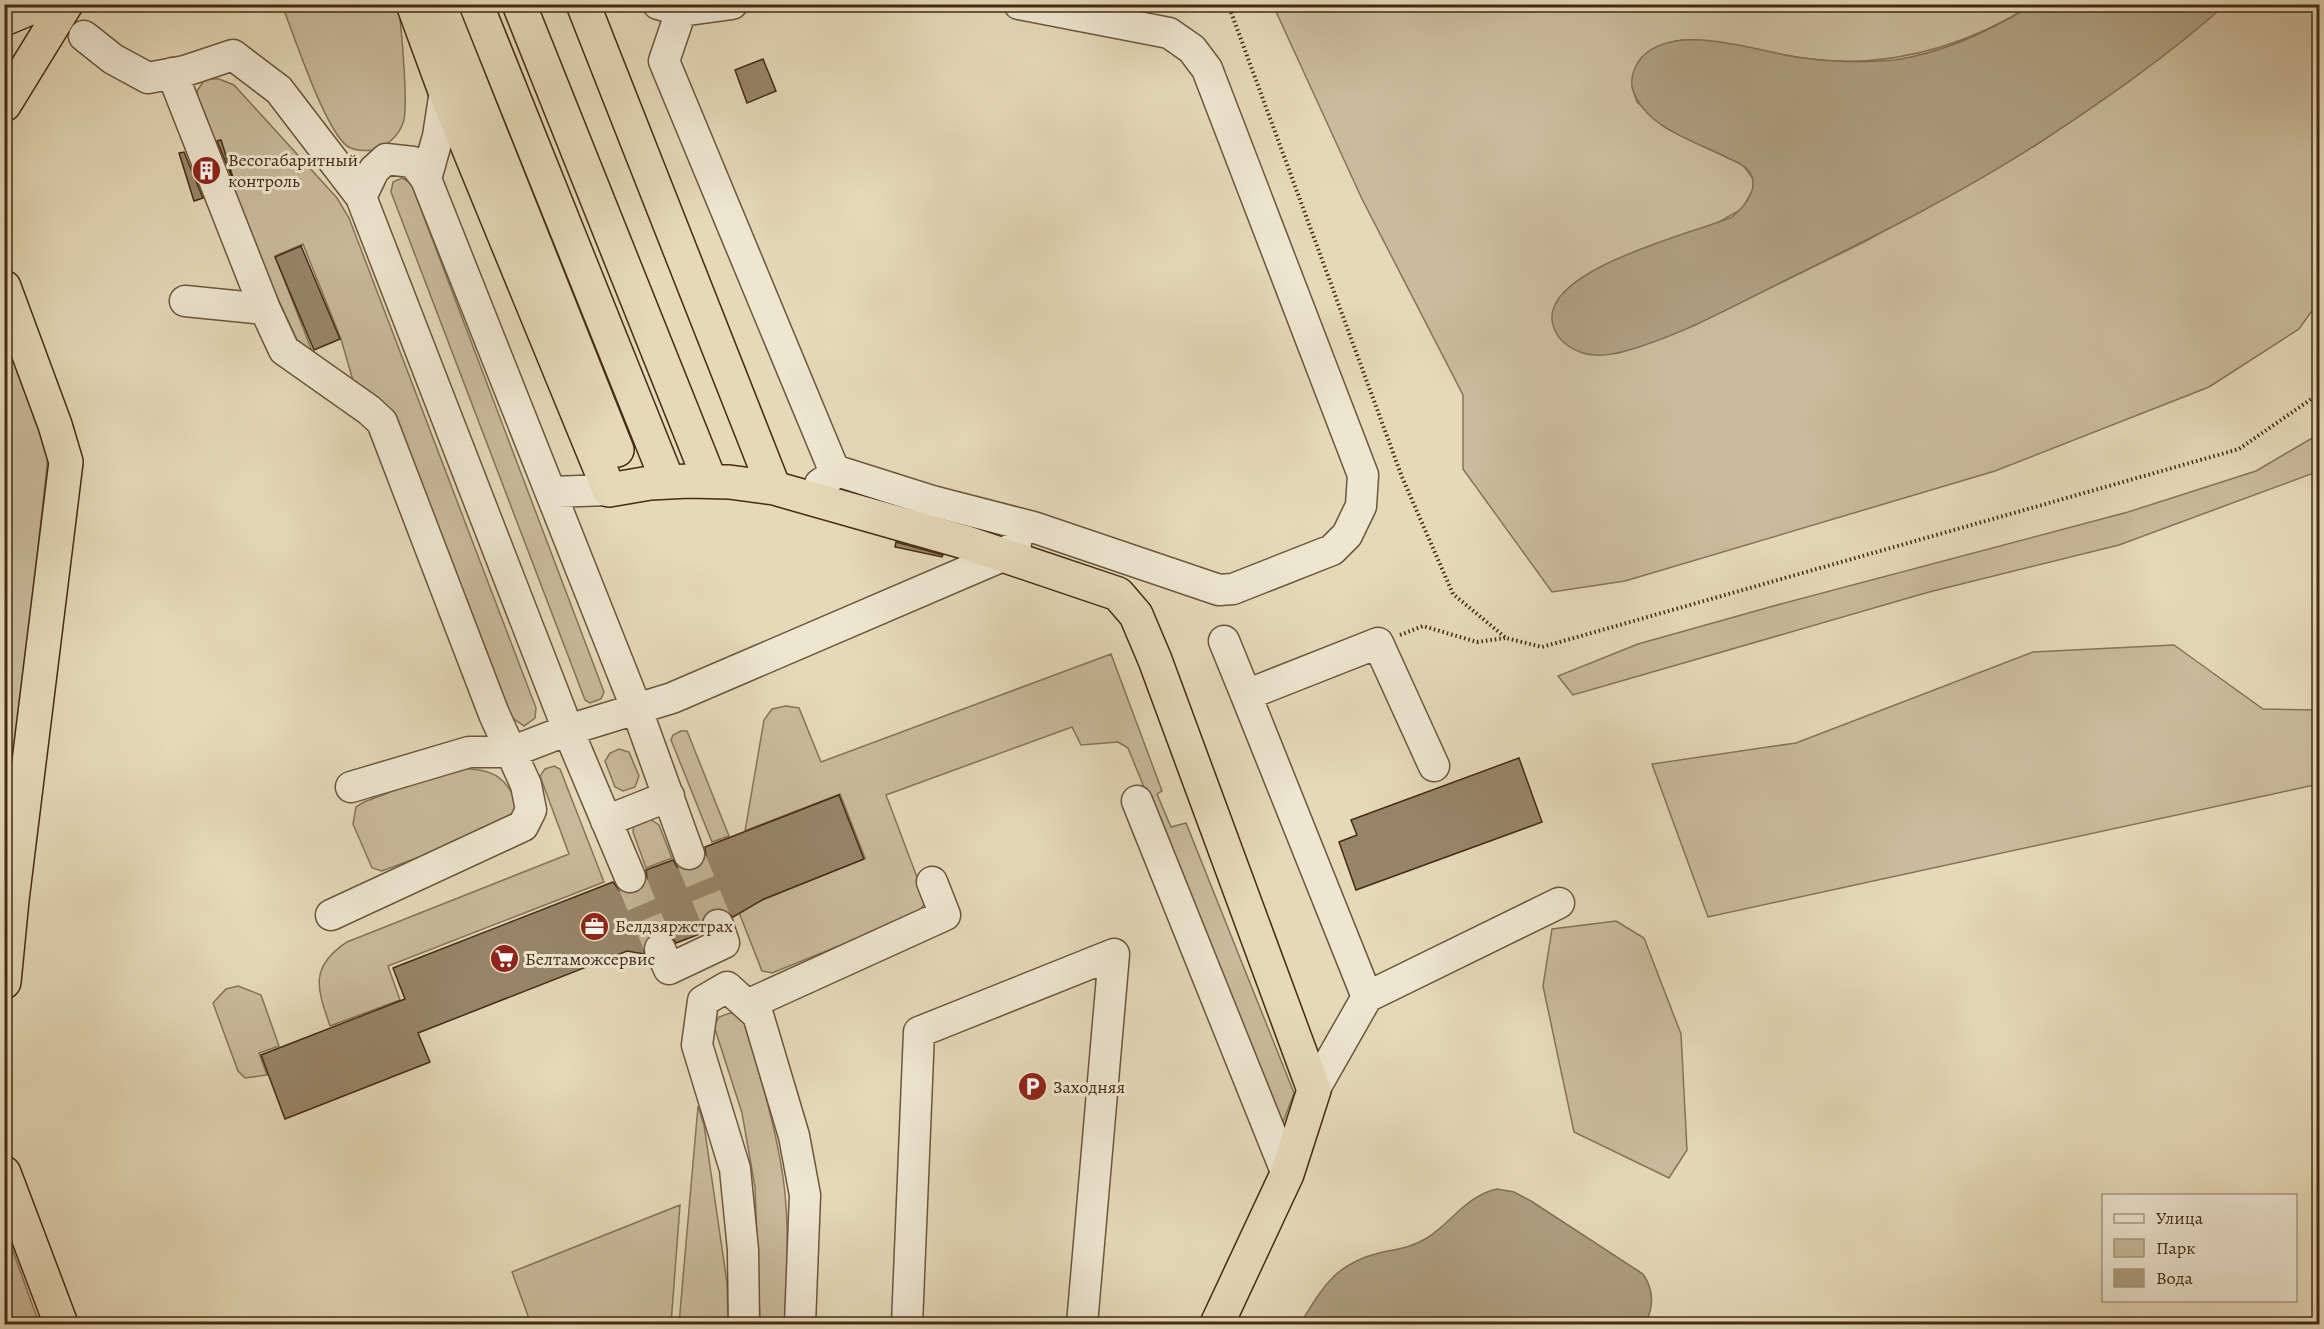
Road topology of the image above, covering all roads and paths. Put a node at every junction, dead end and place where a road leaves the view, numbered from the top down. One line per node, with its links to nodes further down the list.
1 (40, 4): 16 (highway)
2 (66, 4): 20 (highway)
3 (413, 4): 19 (highway)
4 (439, 4): 28 (highway)
5 (456, 4): 28 (highway)
6 (476, 4): 28 (highway)
7 (497, 4): 28 (highway)
8 (519, 4): 28 (highway)
9 (540, 4): 28 (highway)
10 (561, 4): 28 (highway)
11 (583, 4): 28 (highway)
12 (732, 4): 15 (lane)
13 (1019, 4): 30 (lane)
14 (1228, 4): 32 (path)
15 (669, 8): 27 (lane)
16 (4, 20)
17 (84, 36): 18 (lane)
18 (172, 73): 22 (lane); 25 (lane)
19 (446, 91): 21 (lane); 28 (highway)
20 (4, 105)
21 (426, 178): 22 (lane); 29 (lane)
22 (361, 197): 37 (lane)
23 (4, 287): 51 (highway)
24 (185, 301): 25 (lane)
25 (265, 309): 38 (lane)
26 (2319, 393): 32 (path)
27 (834, 470): 28 (lane); 30 (lane)
28 (700, 485): 29 (lane); 31 (highway)
29 (551, 492): 36 (lane)
30 (1033, 527): 31 (lane)
31 (1005, 555): 36 (lane); 54 (highway)
32 (1506, 638): 34 (path)
33 (1224, 641): 35 (lane)
34 (1378, 643): 35 (lane); 39 (lane)
35 (1246, 695): 52 (lane)
36 (637, 710): 37 (lane); 41 (lane)
37 (568, 730): 38 (lane); 43 (lane)
38 (511, 752): 40 (lane); 48 (lane)
39 (1434, 766)
40 (351, 787)
41 (669, 796): 43 (lane); 44 (lane)
42 (1137, 801): 56 (lane)
43 (606, 821): 45 (lane)
44 (689, 854)
45 (630, 877)
46 (932, 882): 53 (lane)
47 (1559, 903): 52 (lane)
48 (331, 915)
49 (718, 925): 50 (lane)
50 (660, 949)
51 (4, 982)
52 (1367, 997): 54 (lane)
53 (747, 1005): 58 (lane); 59 (lane)
54 (1314, 1090): 56 (highway)
55 (4, 1173): 57 (highway)
56 (1287, 1173): 62 (highway)
57 (61, 1324)
58 (744, 1324)
59 (800, 1324)
60 (907, 1324): 61 (lane)
61 (1082, 1324)
62 (1217, 1324)

